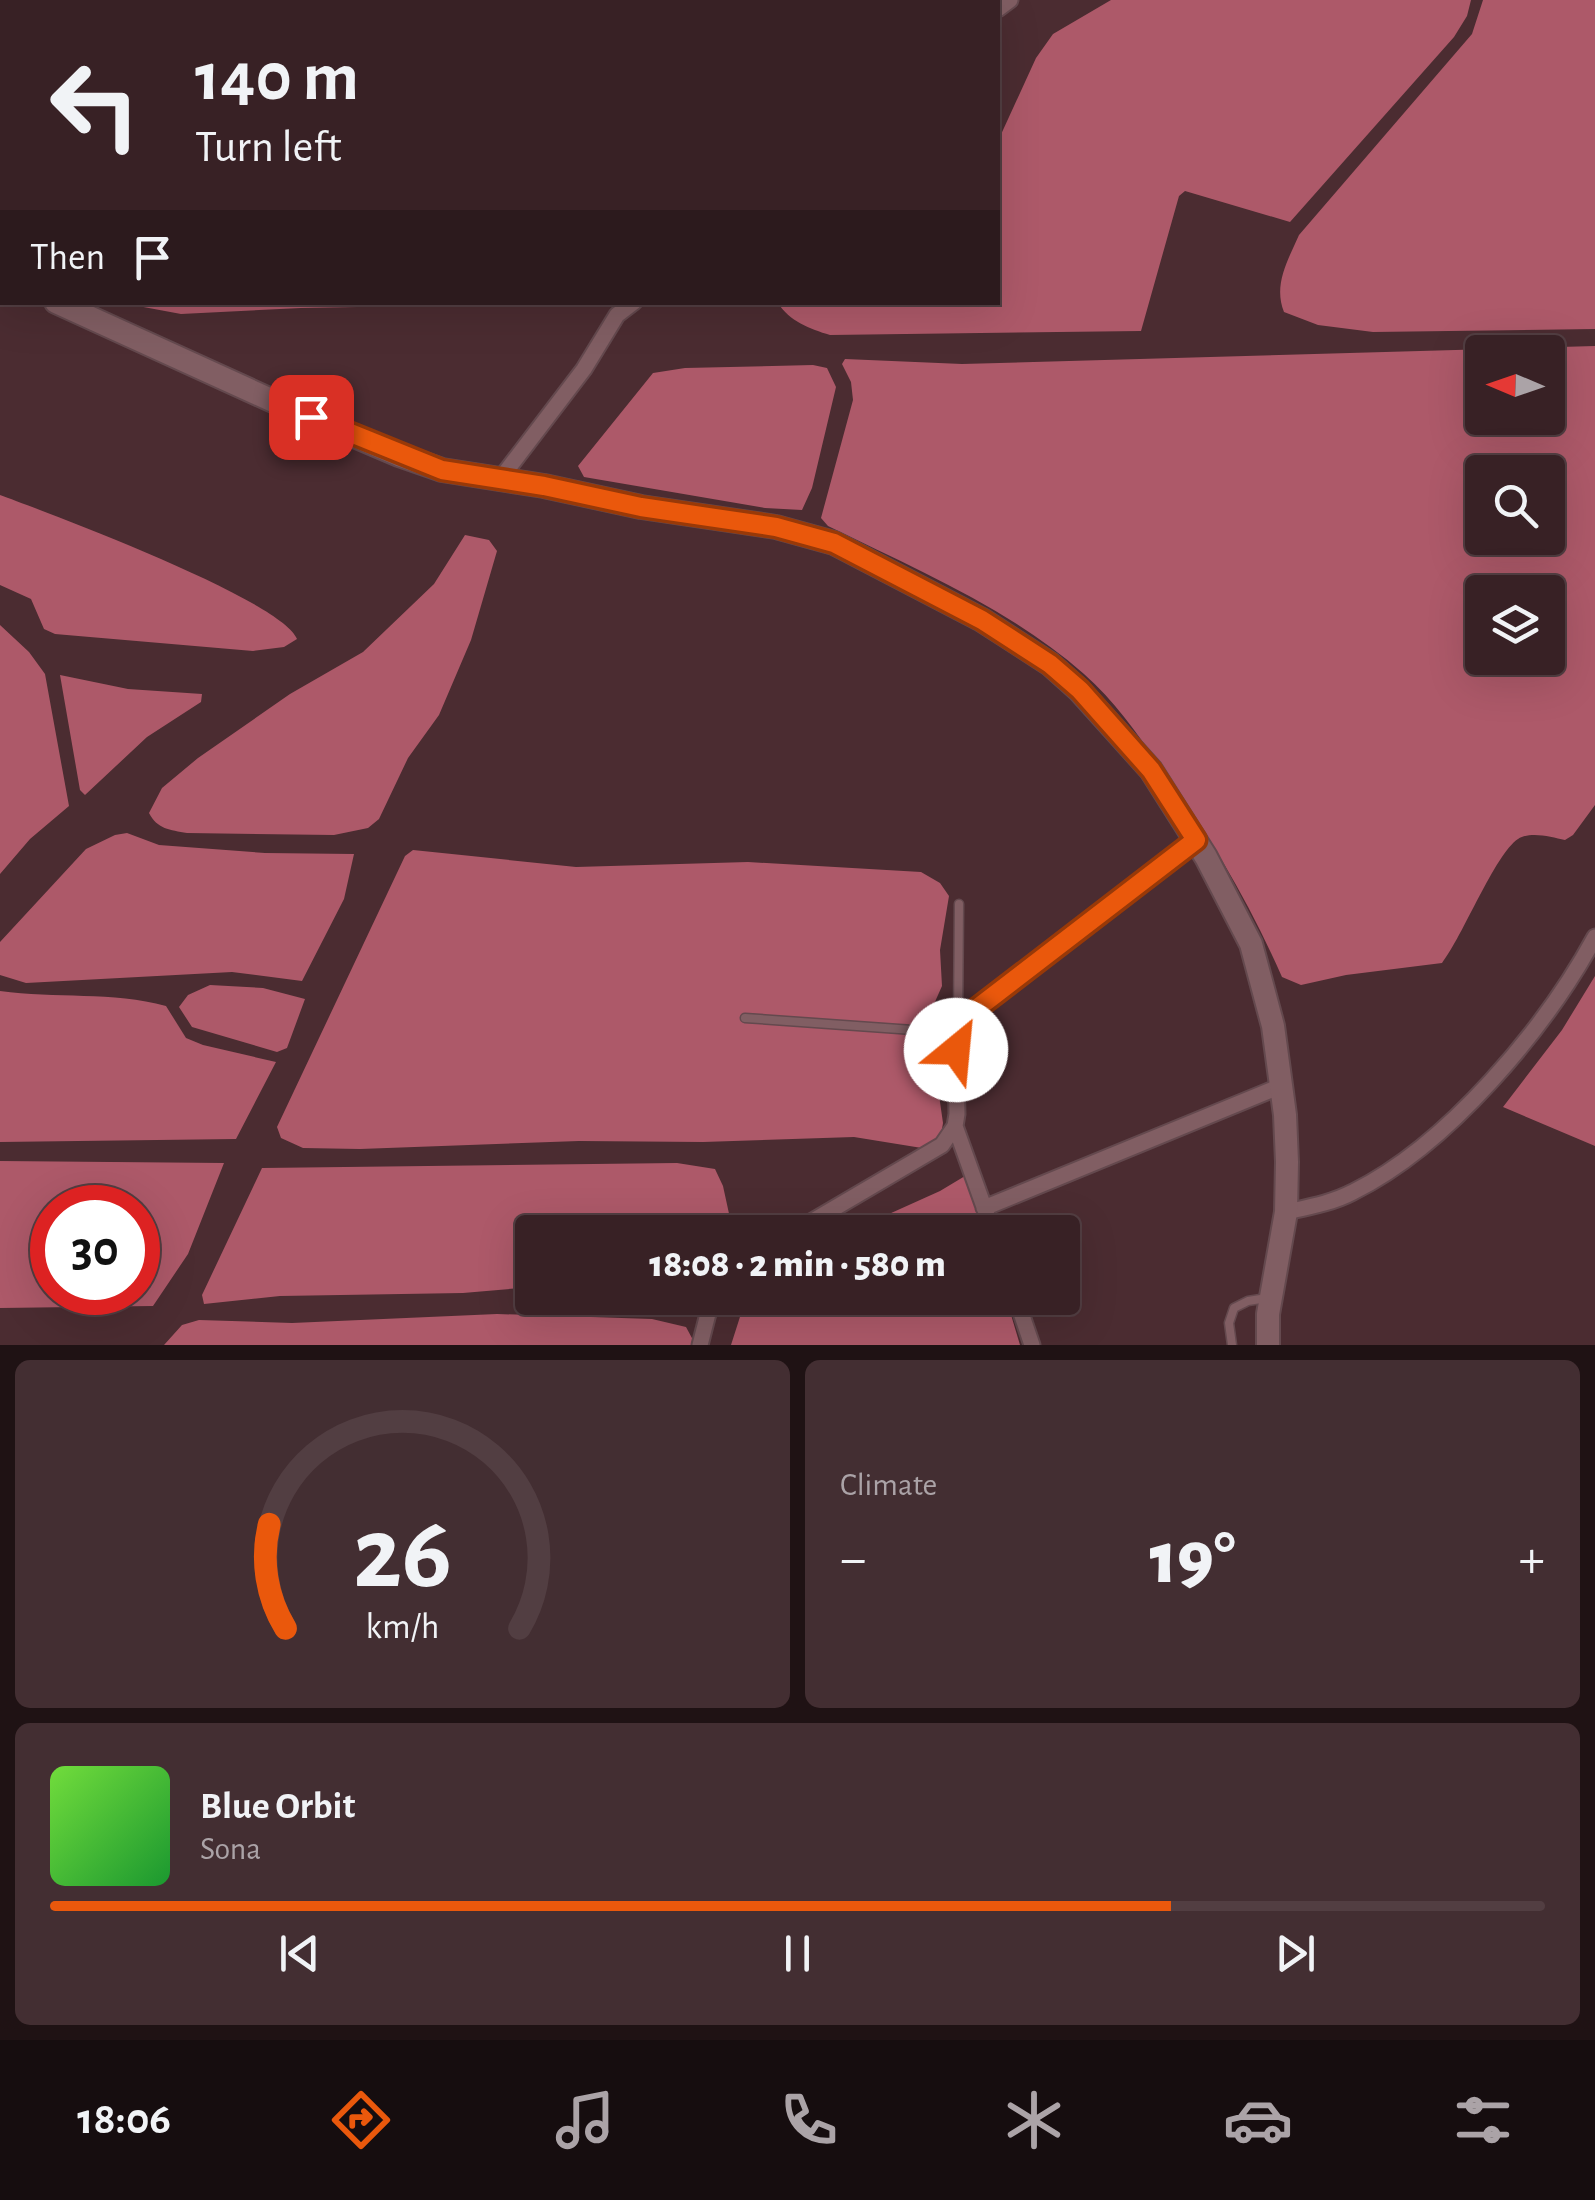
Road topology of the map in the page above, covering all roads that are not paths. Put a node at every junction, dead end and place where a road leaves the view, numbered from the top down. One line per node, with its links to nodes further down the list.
1 (63, 305): 3 (street)
2 (630, 305): 3 (street)
3 (501, 478): 4 (street)
4 (1196, 840): 8 (street); 9 (street)
5 (958, 904): 8 (lane)
6 (1595, 938): 12 (street)
7 (745, 1018): 8 (lane)
8 (957, 1028): 10 (street)
9 (1281, 1086): 11 (street); 12 (street)
10 (955, 1126): 11 (street); 13 (street)
11 (984, 1208): 14 (street)
12 (1286, 1212): 15 (street)
13 (823, 1215)
14 (987, 1215)
15 (1271, 1298): 20 (lane); 21 (street)
16 (708, 1315): 18 (street)
17 (1022, 1315): 19 (street)
18 (700, 1345)
19 (1032, 1345)
20 (1232, 1345)
21 (1268, 1345)

